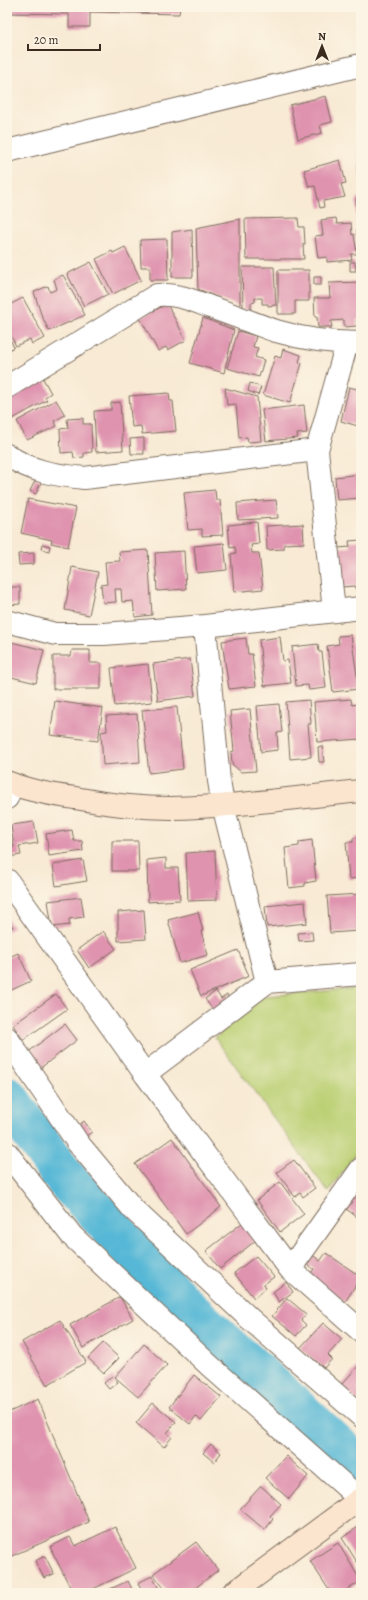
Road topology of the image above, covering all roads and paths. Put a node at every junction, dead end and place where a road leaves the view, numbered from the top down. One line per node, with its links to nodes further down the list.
1 (361, 65): 2 (street)
2 (7, 151)
3 (354, 343): 4 (street); 5 (street)
4 (7, 387)
5 (317, 450): 6 (street); 8 (street)
6 (7, 455)
7 (361, 608): 8 (street)
8 (334, 611): 10 (street)
9 (7, 621): 10 (street)
10 (205, 626): 13 (street)
11 (9, 788): 13 (street)
12 (361, 791): 13 (street)
13 (223, 805): 16 (street)
14 (7, 880): 18 (street)
15 (361, 974): 16 (street)
16 (267, 982): 18 (street)
17 (7, 1038): 23 (street)
18 (145, 1074): 21 (street)
19 (7, 1153): 24 (street)
20 (361, 1169): 21 (street)
21 (290, 1269): 22 (street)
22 (361, 1331)
23 (361, 1416)
24 (361, 1499): 25 (street)
25 (233, 1593)

